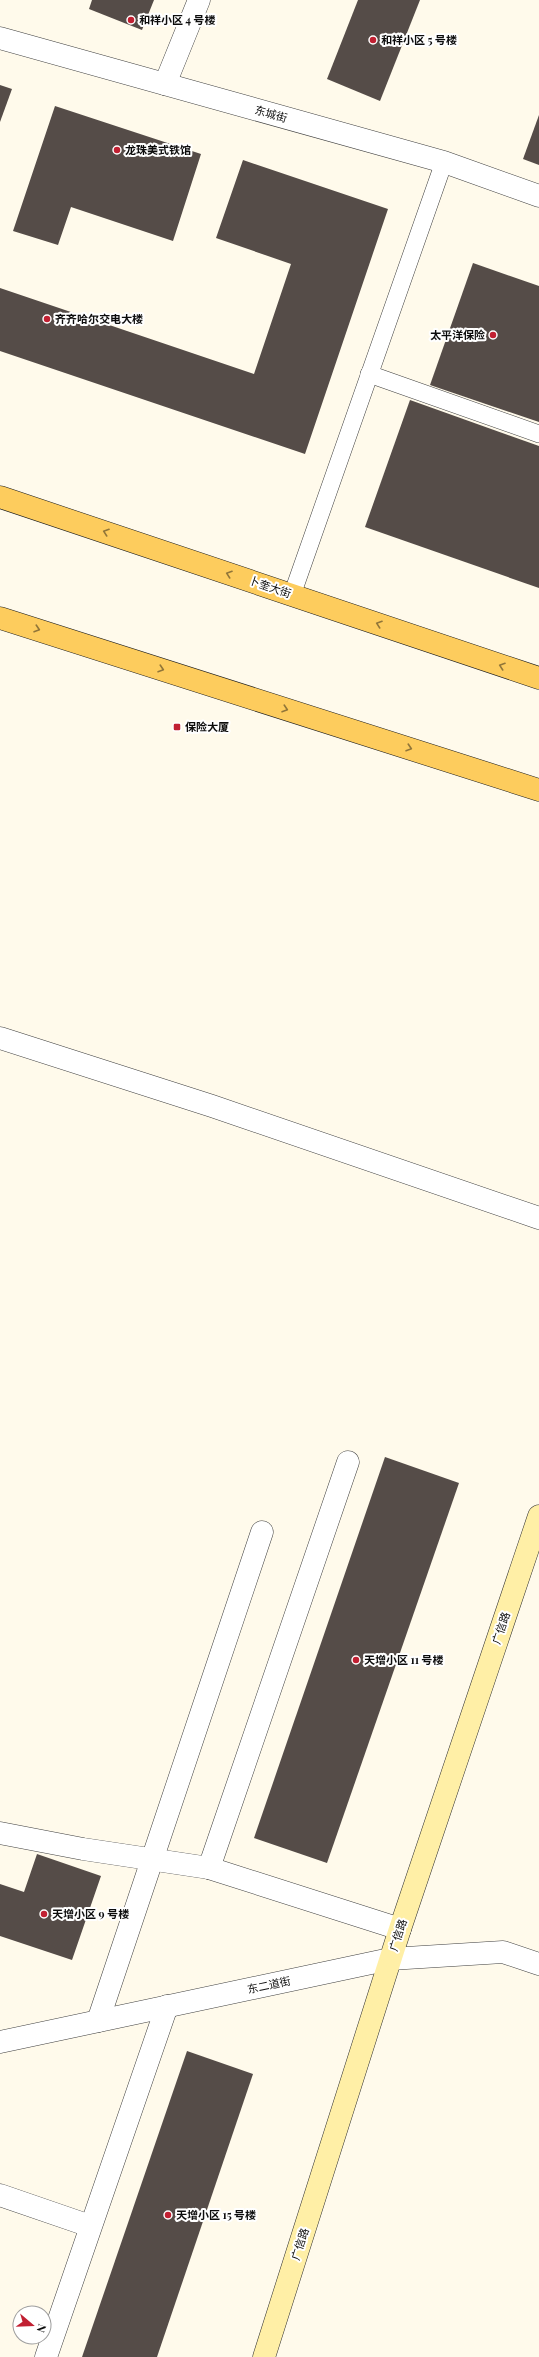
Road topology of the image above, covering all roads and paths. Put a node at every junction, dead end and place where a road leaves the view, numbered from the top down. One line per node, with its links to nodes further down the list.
1 (199, 0): 3 (street)
2 (0, 38): 3 (street, 东城街)
3 (165, 84): 4 (street, 东城街)
4 (444, 162): 5 (street, 东城街); 6 (lane)
5 (539, 196)
6 (369, 374): 7 (lane); 9 (lane)
7 (539, 434)
8 (0, 497): 9 (main road, 卜奎大街, one-way to 8)
9 (292, 595): 11 (main road, 卜奎大街, one-way to 9)
10 (0, 618): 12 (main road, one-way to 12)
11 (539, 678)
12 (539, 790)
13 (0, 1038): 14 (street)
14 (539, 1218)
15 (348, 1462): 20 (street)
16 (539, 1516): 21 (main road, 广信路)
17 (262, 1532): 19 (street)
18 (0, 1833): 19 (street)
19 (152, 1859): 20 (street); 25 (street)
20 (209, 1868): 21 (street)
21 (400, 1929): 22 (main road, 广信路)
22 (390, 1958): 23 (street, 东二道街); 24 (street, 东二道街); 30 (main road, 广信路)
23 (539, 1964)
24 (167, 2006): 25 (street, 东二道街); 28 (street)
25 (98, 2021): 26 (street, 东二道街)
26 (0, 2042)
27 (0, 2196): 28 (street)
28 (90, 2226): 29 (street)
29 (46, 2357)
30 (264, 2357)

